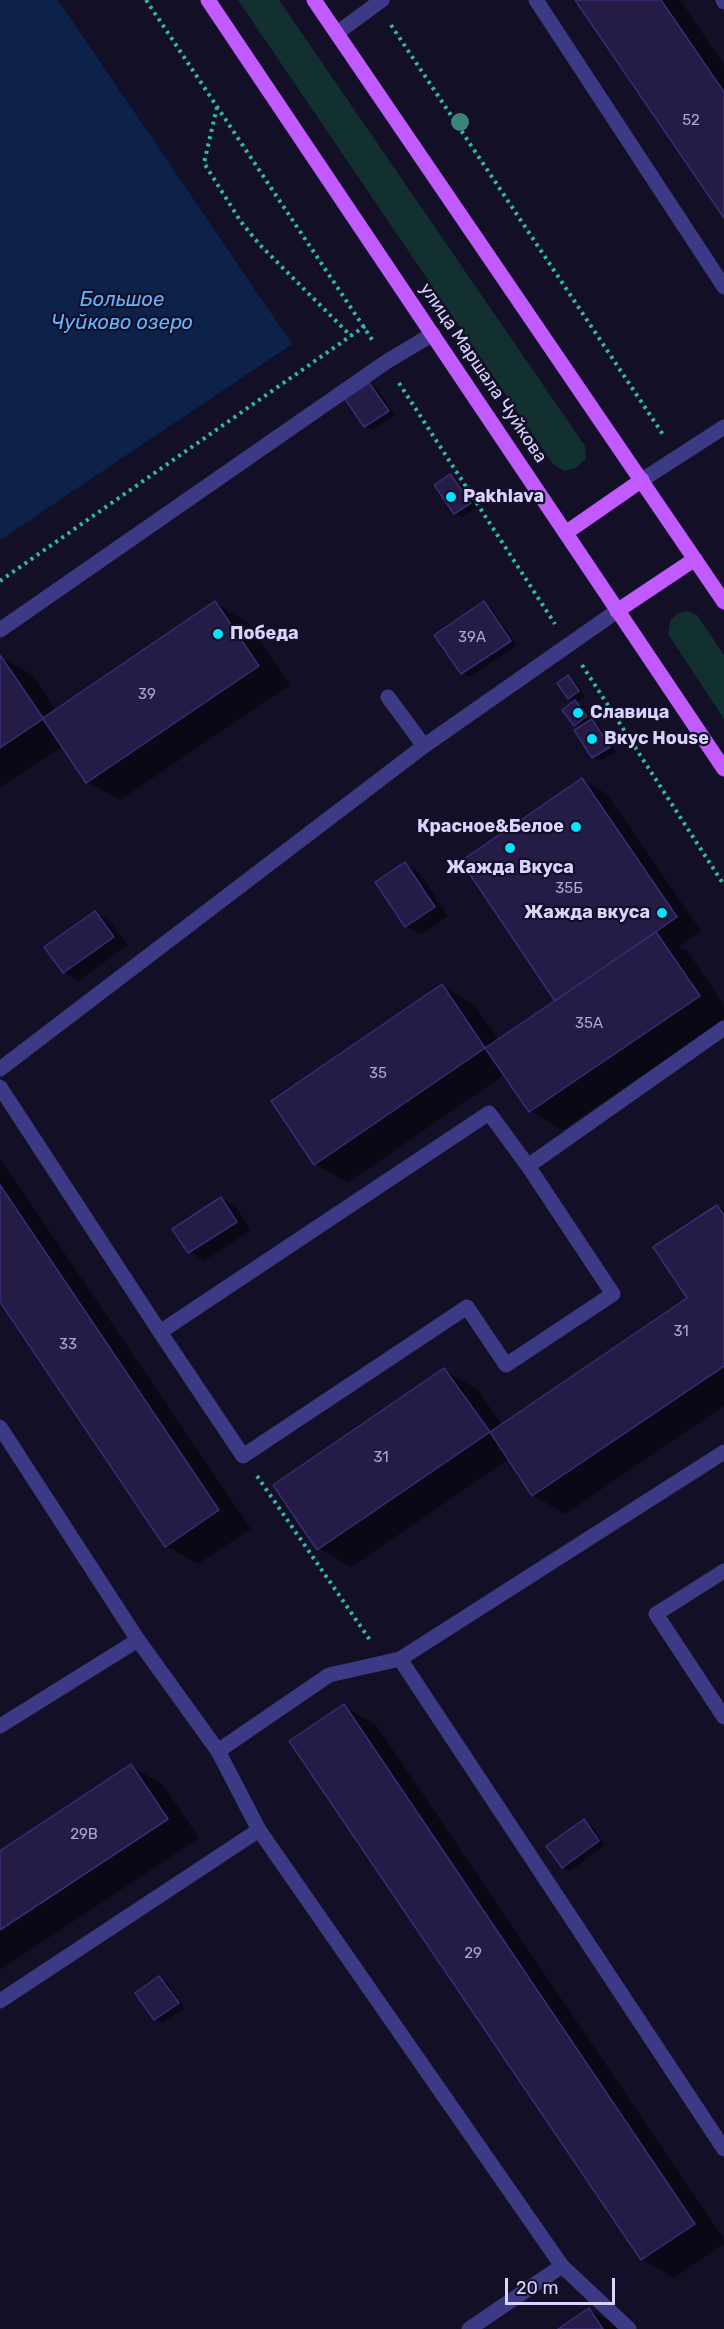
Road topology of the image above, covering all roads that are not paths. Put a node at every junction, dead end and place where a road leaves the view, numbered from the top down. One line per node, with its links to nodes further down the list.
1 (208, 0): 7 (main road, улица Маршала Чуйкова)
2 (314, 0): 5 (main road)
3 (382, 0): 5 (lane)
4 (536, 0): 6 (lane)
5 (337, 33): 9 (main road)
6 (724, 287)
7 (433, 334): 10 (main road, улица Маршала Чуйкова); 14 (lane)
8 (724, 427): 9 (lane)
9 (642, 480): 10 (main road); 11 (main road)
10 (567, 532): 13 (main road, улица Маршала Чуйкова)
11 (695, 560): 12 (main road); 13 (main road)
12 (724, 602)
13 (617, 610): 16 (lane); 17 (main road, улица Маршала Чуйкова)
14 (0, 630)
15 (388, 697): 16 (lane)
16 (424, 746): 19 (lane)
17 (724, 769)
18 (724, 1028): 21 (lane)
19 (0, 1069)
20 (0, 1087): 22 (lane)
21 (528, 1166): 22 (lane); 22 (lane)
22 (160, 1332)
23 (0, 1427): 26 (lane)
24 (724, 1452): 27 (lane)
25 (724, 1571): 28 (lane)
26 (138, 1640): 29 (lane); 30 (lane)
27 (393, 1661): 30 (lane); 33 (lane)
28 (724, 1717)
29 (0, 1726)
30 (218, 1751): 31 (lane)
31 (259, 1830): 32 (lane); 34 (lane)
32 (0, 2001)
33 (724, 2149)
34 (562, 2266): 35 (lane); 36 (lane)
35 (469, 2329)
36 (629, 2329)

